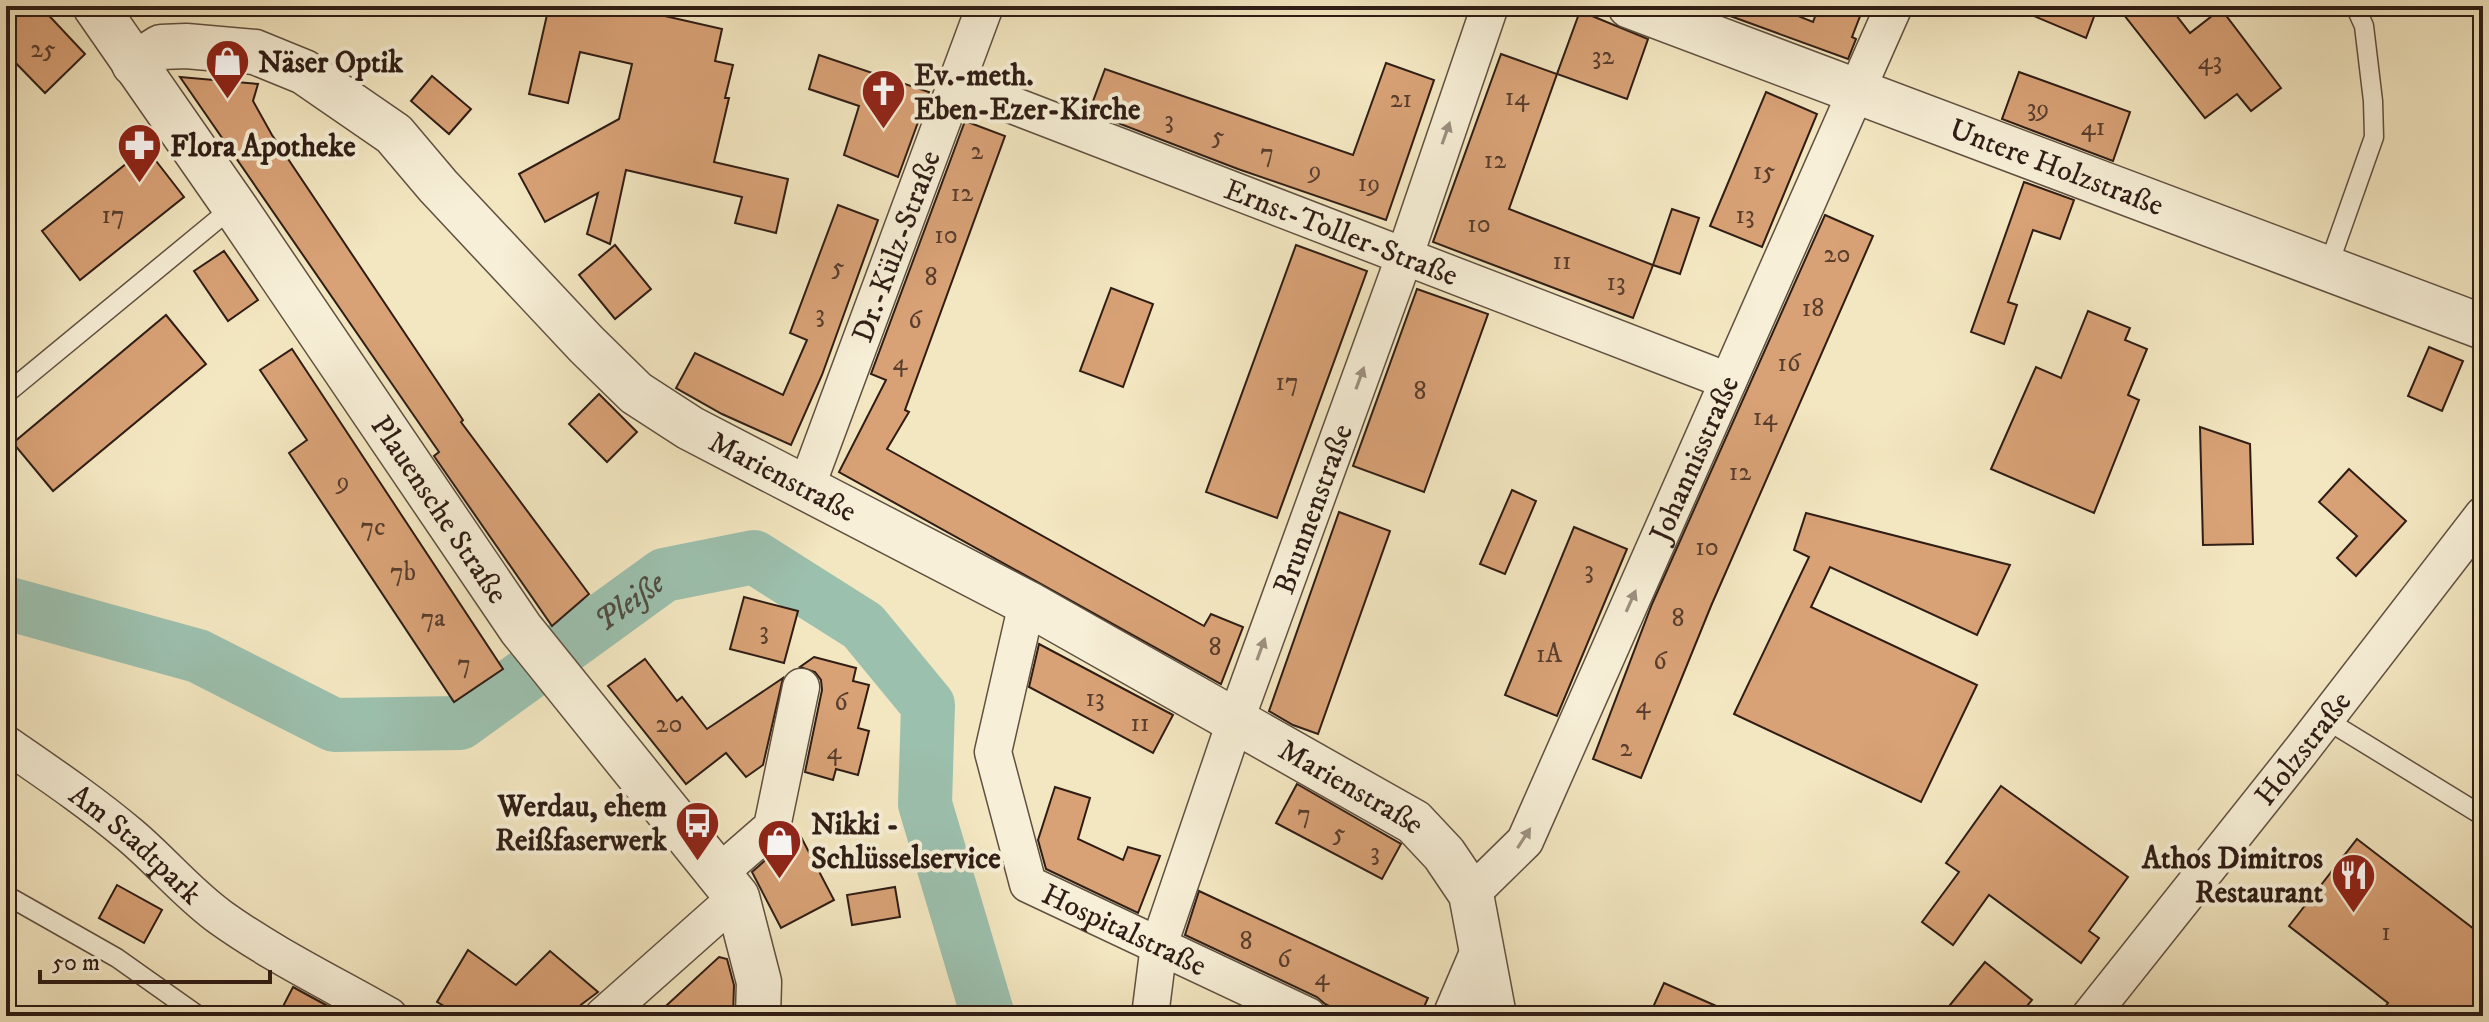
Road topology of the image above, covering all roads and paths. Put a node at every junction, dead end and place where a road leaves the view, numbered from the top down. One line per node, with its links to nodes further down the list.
1 (95, 6): 7 (street, Plauensche Straße)
2 (985, 6): 8 (street, Dr.-Külz-Straße)
3 (1490, 6): 11 (street, Brunnenstraße, one-way to 3)
4 (1630, 6): 9 (street, Untere Holzstraße)
5 (1894, 6): 9 (street, Johannisstraße)
6 (2355, 6): 12 (lane)
7 (134, 64): 10 (street, Plauensche Straße); 16 (street, Marienstraße)
8 (955, 83): 11 (street, Ernst-Toller-Straße); 16 (street, Dr.-Külz-Straße)
9 (1858, 91): 12 (street, Untere Holzstraße); 14 (street, Johannisstraße)
10 (234, 206): 15 (lane); 24 (street, Plauensche Straße)
11 (1405, 255): 14 (street, Ernst-Toller-Straße); 21 (street, Brunnenstraße, one-way to 11)
12 (2328, 267): 13 (street, Untere Holzstraße)
13 (2483, 327)
14 (1728, 381): 25 (street, Johannisstraße, one-way to 14)
15 (6, 394)
16 (806, 488): 18 (street, Marienstraße)
17 (2483, 515): 20 (street, Holzstraße)
18 (1027, 603): 21 (street, Marienstraße); 27 (street, Hospitalstraße)
19 (801, 687): 24 (street)
20 (2325, 719): 23 (lane); 37 (street, Holzstraße)
21 (1235, 722): 25 (street, Marienstraße); 27 (street, Brunnenstraße)
22 (6, 744): 30 (street, Am Stadtpark)
23 (2483, 816)
24 (727, 886): 31 (street); 32 (street, Plauensche Straße)
25 (1471, 894): 28 (street)
26 (13, 899): 29 (lane)
27 (1159, 945): 33 (street, Brunnenstraße); 34 (street, Hospitalstraße)
28 (1480, 948): 35 (street); 36 (street)
29 (199, 1016)
30 (389, 1016)
31 (603, 1016)
32 (758, 1016)
33 (1150, 1016)
34 (1308, 1016)
35 (1451, 1016)
36 (1494, 1016)
37 (2090, 1016)

